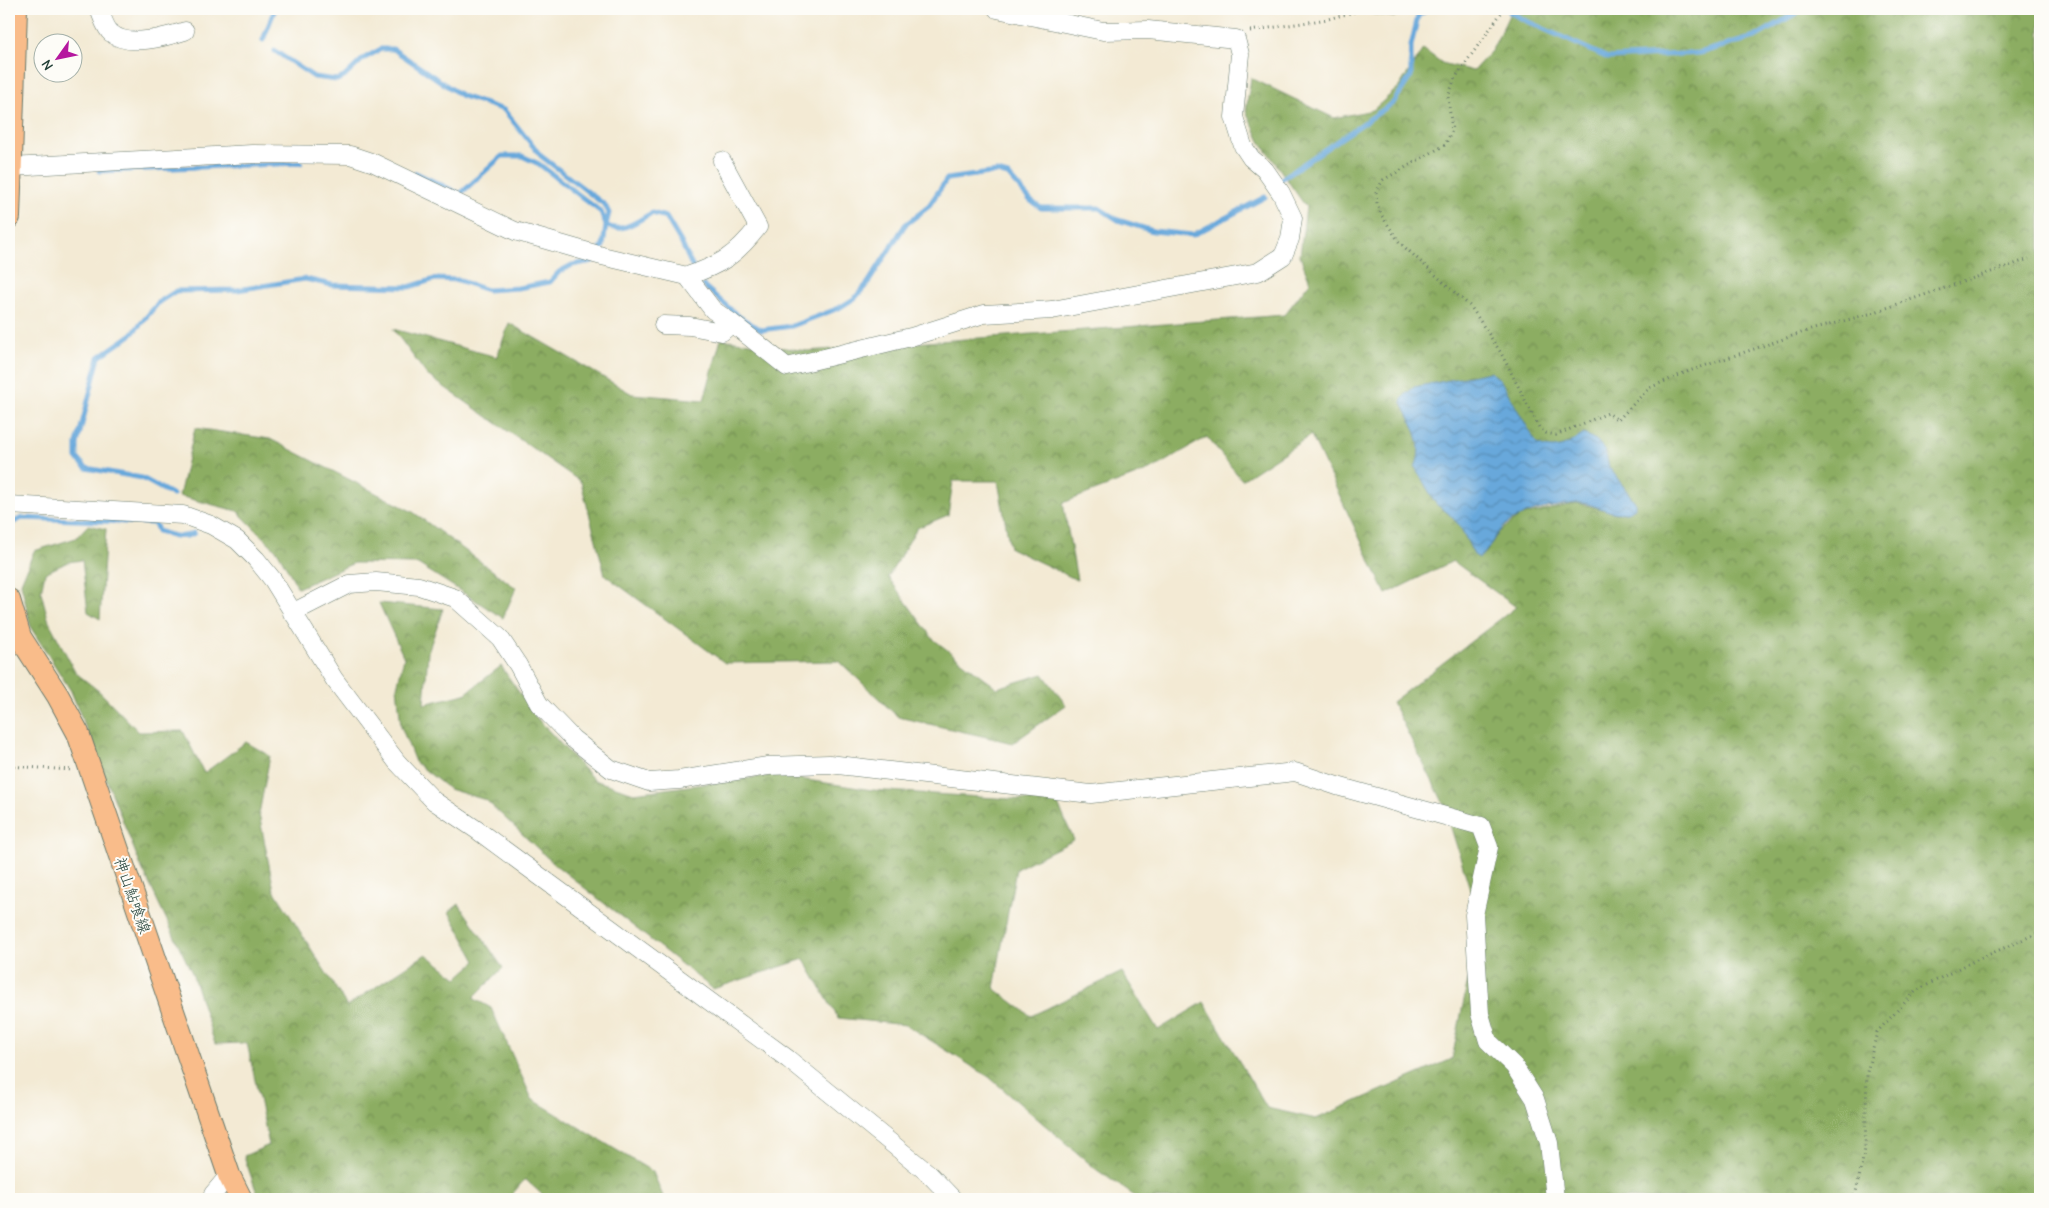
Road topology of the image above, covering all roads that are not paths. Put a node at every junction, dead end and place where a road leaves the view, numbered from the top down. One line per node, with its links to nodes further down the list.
1 (16, 9): 6 (main road)
2 (99, 9): 4 (street)
3 (997, 9): 9 (street)
4 (185, 30)
5 (722, 161): 8 (street)
6 (12, 167): 7 (main road); 8 (street)
7 (9, 217)
8 (694, 274): 9 (street)
9 (732, 323): 10 (street)
10 (663, 325)
11 (9, 505): 13 (street)
12 (9, 600): 14 (main road, 神山鮎喰線)
13 (292, 613): 17 (street); 18 (street)
14 (229, 1175): 15 (street); 16 (main road, 神山鮎喰線)
15 (213, 1199)
16 (241, 1199)
17 (953, 1199)
18 (1555, 1199)

